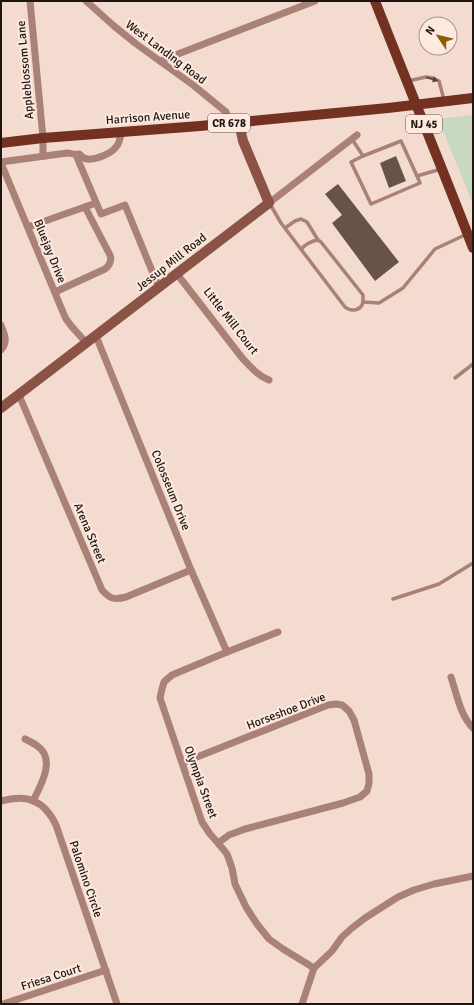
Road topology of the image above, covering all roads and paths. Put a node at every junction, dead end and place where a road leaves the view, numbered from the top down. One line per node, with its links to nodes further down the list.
1 (30, 1): 14 (street, Appleblossom Lane)
2 (86, 1): 5 (street, West Landing Road)
3 (315, 1): 5 (street)
4 (374, 1): 6 (main road, NJ 45)
5 (160, 61): 11 (street, West Landing Road)
6 (406, 81): 8 (lane, one-way to 8); 9 (main road, NJ 45)
7 (473, 98): 8 (main road, CR 678)
8 (444, 101): 9 (main road, CR 678)
9 (416, 104): 10 (main road, Harrison Avenue / CR 678); 20 (main road, NJ 45)
10 (241, 122): 11 (main road, Harrison Avenue / CR 678); 23 (street)
11 (229, 123): 12 (main road, Harrison Avenue / CR 678)
12 (121, 133): 14 (main road, Harrison Avenue / CR 678); 16 (street)
13 (355, 137): 18 (lane); 23 (street, Jessup Mill Road)
14 (43, 138): 15 (main road, Harrison Avenue / CR 678); 17 (street, Appleblossom Lane)
15 (1, 143)
16 (76, 155): 17 (street); 22 (street)
17 (43, 156): 19 (street)
18 (363, 156): 21 (lane); 21 (lane)
19 (1, 162): 27 (street, Bluejay Drive)
20 (442, 169): 21 (lane); 29 (main road, NJ 45)
21 (417, 176)
22 (96, 203): 24 (street); 25 (street)
23 (269, 203): 28 (lane); 33 (street, Jessup Mill Road)
24 (85, 207): 26 (street); 27 (street)
25 (101, 214): 26 (street); 34 (street)
26 (91, 219): 35 (street)
27 (28, 227): 35 (street, Bluejay Drive)
28 (286, 228): 30 (lane); 31 (lane)
29 (468, 234): 32 (main road, NJ 45); 36 (lane)
30 (318, 240): 31 (lane); 36 (lane)
31 (301, 248): 36 (lane)
32 (473, 248)
33 (177, 274): 34 (street, Jessup Mill Road); 43 (street, Little Mill Court)
34 (159, 288): 38 (street, Jessup Mill Road)
35 (55, 292): 39 (street, Bluejay Drive)
36 (363, 302)
37 (1, 325): 40 (street)
38 (96, 336): 39 (street, Jessup Mill Road); 47 (street, Colosseum Drive)
39 (86, 343): 44 (street, Jessup Mill Road)
40 (1, 350)
41 (473, 364): 42 (lane)
42 (455, 378)
43 (269, 380)
44 (19, 395): 45 (street, Jessup Mill Road); 47 (street, Arena Street)
45 (1, 407)
46 (473, 563): 48 (lane)
47 (191, 570): 50 (street, Colosseum Drive)
48 (393, 599)
49 (278, 632): 50 (street, Olympia Street)
50 (227, 652): 54 (street, Olympia Street)
51 (451, 677): 52 (street)
52 (473, 728)
53 (25, 740): 56 (street)
54 (182, 763): 57 (street, Olympia Street); 57 (street, Horseshoe Drive)
55 (1, 801): 56 (street)
56 (33, 801): 60 (street, Palomino Circle)
57 (218, 843): 59 (street, Olympia Street)
58 (473, 876): 59 (street)
59 (314, 968): 63 (street)
60 (106, 970): 61 (street, Friesa Court); 62 (street, Palomino Circle)
61 (3, 1004)
62 (118, 1004)
63 (302, 1004)

